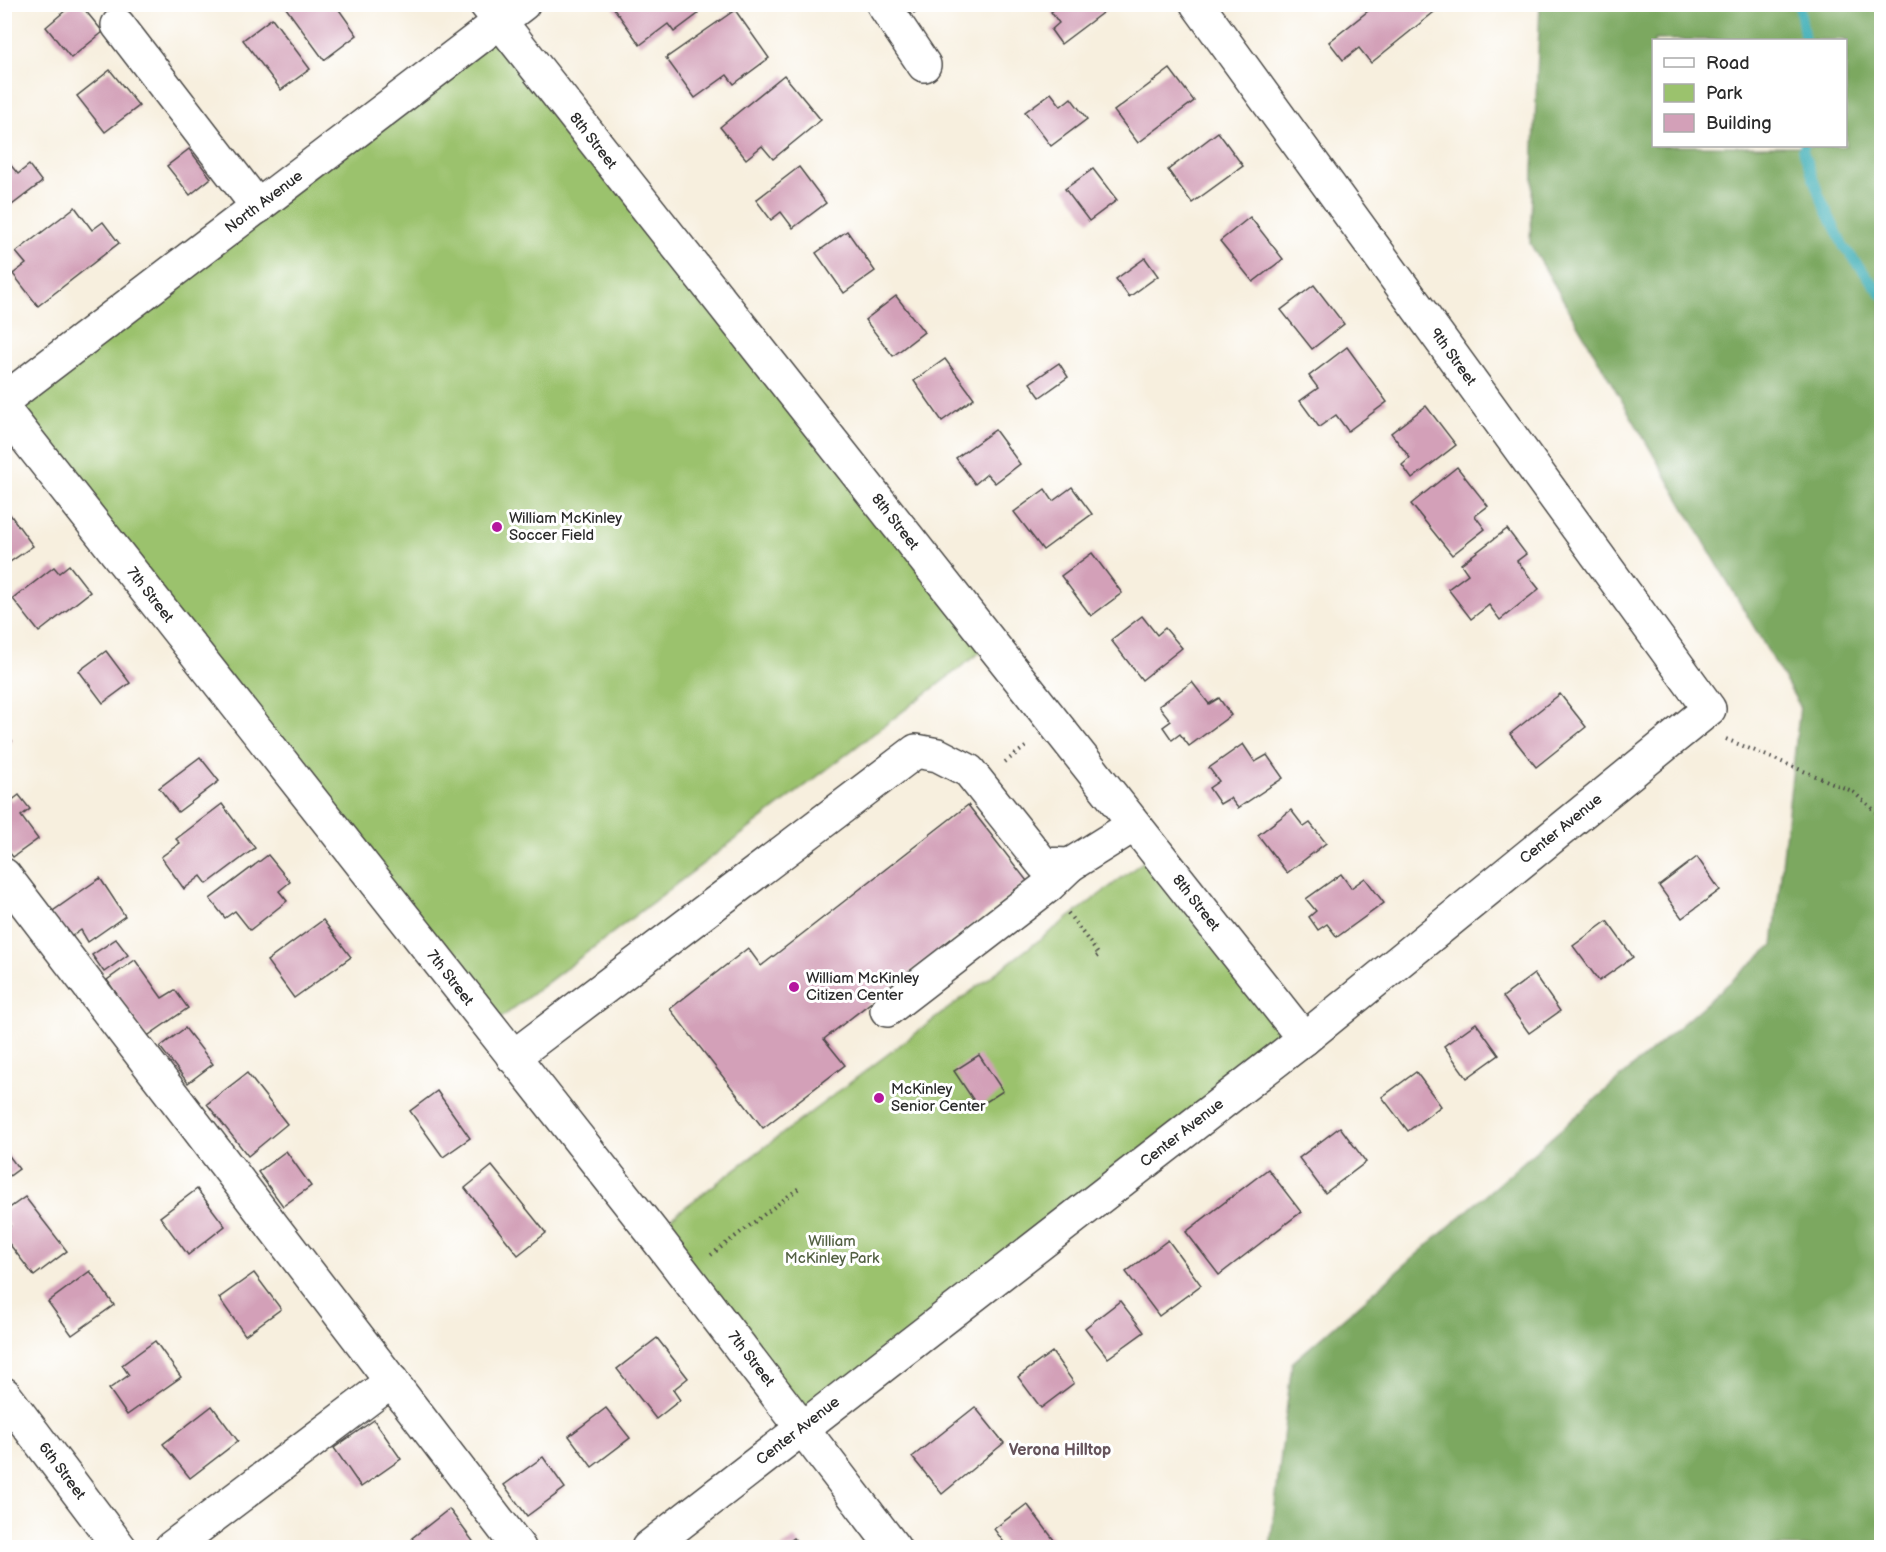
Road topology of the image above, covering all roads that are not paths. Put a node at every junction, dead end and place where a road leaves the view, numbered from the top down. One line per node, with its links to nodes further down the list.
1 (883, 4): 5 (street)
2 (1197, 4): 9 (street, 9th Street)
3 (503, 11): 6 (street, North Avenue); 10 (street, 8th Street)
4 (118, 25): 6 (street)
5 (924, 64)
6 (258, 207): 7 (street, North Avenue)
7 (4, 400)
8 (4, 410): 15 (street, 7th Street)
9 (1697, 718): 14 (street, Center Avenue)
10 (1134, 825): 12 (street); 14 (street, 8th Street)
11 (4, 875): 16 (street)
12 (1059, 876): 13 (street); 15 (street)
13 (887, 1010)
14 (1304, 1039): 18 (street, Center Avenue)
15 (513, 1057): 18 (street, 7th Street)
16 (392, 1381): 20 (street); 21 (street)
17 (4, 1394): 19 (street, 6th Street)
18 (803, 1427): 22 (street, Center Avenue); 23 (street, 7th Street)
19 (120, 1548)
20 (171, 1548)
21 (519, 1548)
22 (648, 1548)
23 (894, 1548)

